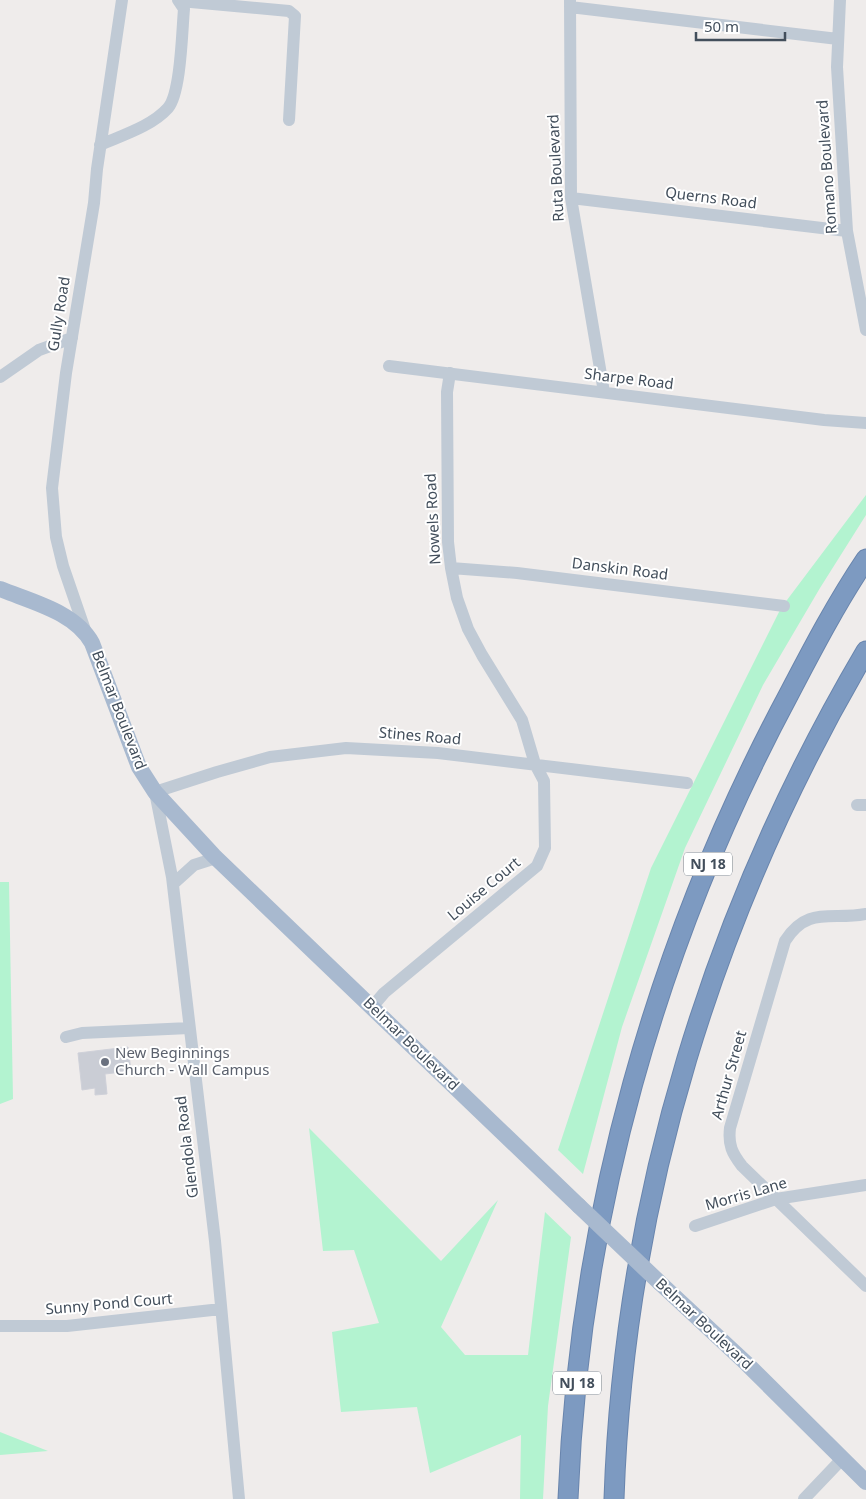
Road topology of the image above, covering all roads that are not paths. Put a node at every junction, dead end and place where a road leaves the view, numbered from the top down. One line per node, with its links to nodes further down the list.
1 (122, 0): 7 (street, Gully Road)
2 (179, 0): 6 (street); 7 (street)
3 (840, 0): 5 (street, Romano Boulevard)
4 (570, 3): 5 (street); 8 (street, Ruta Boulevard)
5 (838, 39): 9 (street, Romano Boulevard)
6 (289, 120)
7 (100, 145): 11 (street, Gully Road)
8 (571, 198): 9 (street, Querns Road); 15 (street, Ruta Boulevard)
9 (847, 231): 10 (street, Romano Boulevard)
10 (866, 330)
11 (72, 338): 14 (street); 21 (street, Gully Road)
12 (389, 366): 13 (street, Sharpe Road)
13 (450, 374): 15 (street, Sharpe Road); 18 (street, Nowels Road)
14 (0, 377)
15 (604, 392): 16 (street, Sharpe Road)
16 (866, 423)
17 (866, 559): 41 (highway, NJ 18)
18 (451, 568): 20 (street, Danskin Road); 23 (street, Nowels Road)
19 (0, 590): 21 (main road)
20 (784, 606)
21 (85, 630): 25 (main road, Belmar Boulevard)
22 (866, 651): 42 (highway, NJ 18)
23 (535, 764): 24 (street, Stines Road); 25 (street, Stines Road); 29 (street, Louise Court)
24 (687, 783)
25 (155, 792): 26 (main road, Belmar Boulevard); 27 (street, Glendola Road)
26 (216, 858): 27 (street); 29 (main road, Belmar Boulevard)
27 (173, 884): 30 (street, Glendola Road)
28 (866, 914): 33 (street, Arthur Street)
29 (373, 1006): 38 (main road, Belmar Boulevard, bridge)
30 (190, 1028): 31 (street); 36 (street, Glendola Road)
31 (66, 1037)
32 (866, 1185): 33 (street, Morris Lane)
33 (776, 1199): 34 (street, Morris Lane); 35 (street, Arthur Street)
34 (695, 1226)
35 (866, 1286)
36 (221, 1309): 37 (street, Sunny Pond Court); 40 (street, Glendola Road)
37 (0, 1326)
38 (842, 1459): 39 (main road, Belmar Boulevard); 43 (street)
39 (866, 1482)
40 (239, 1499)
41 (568, 1499)
42 (614, 1499)
43 (804, 1499)

